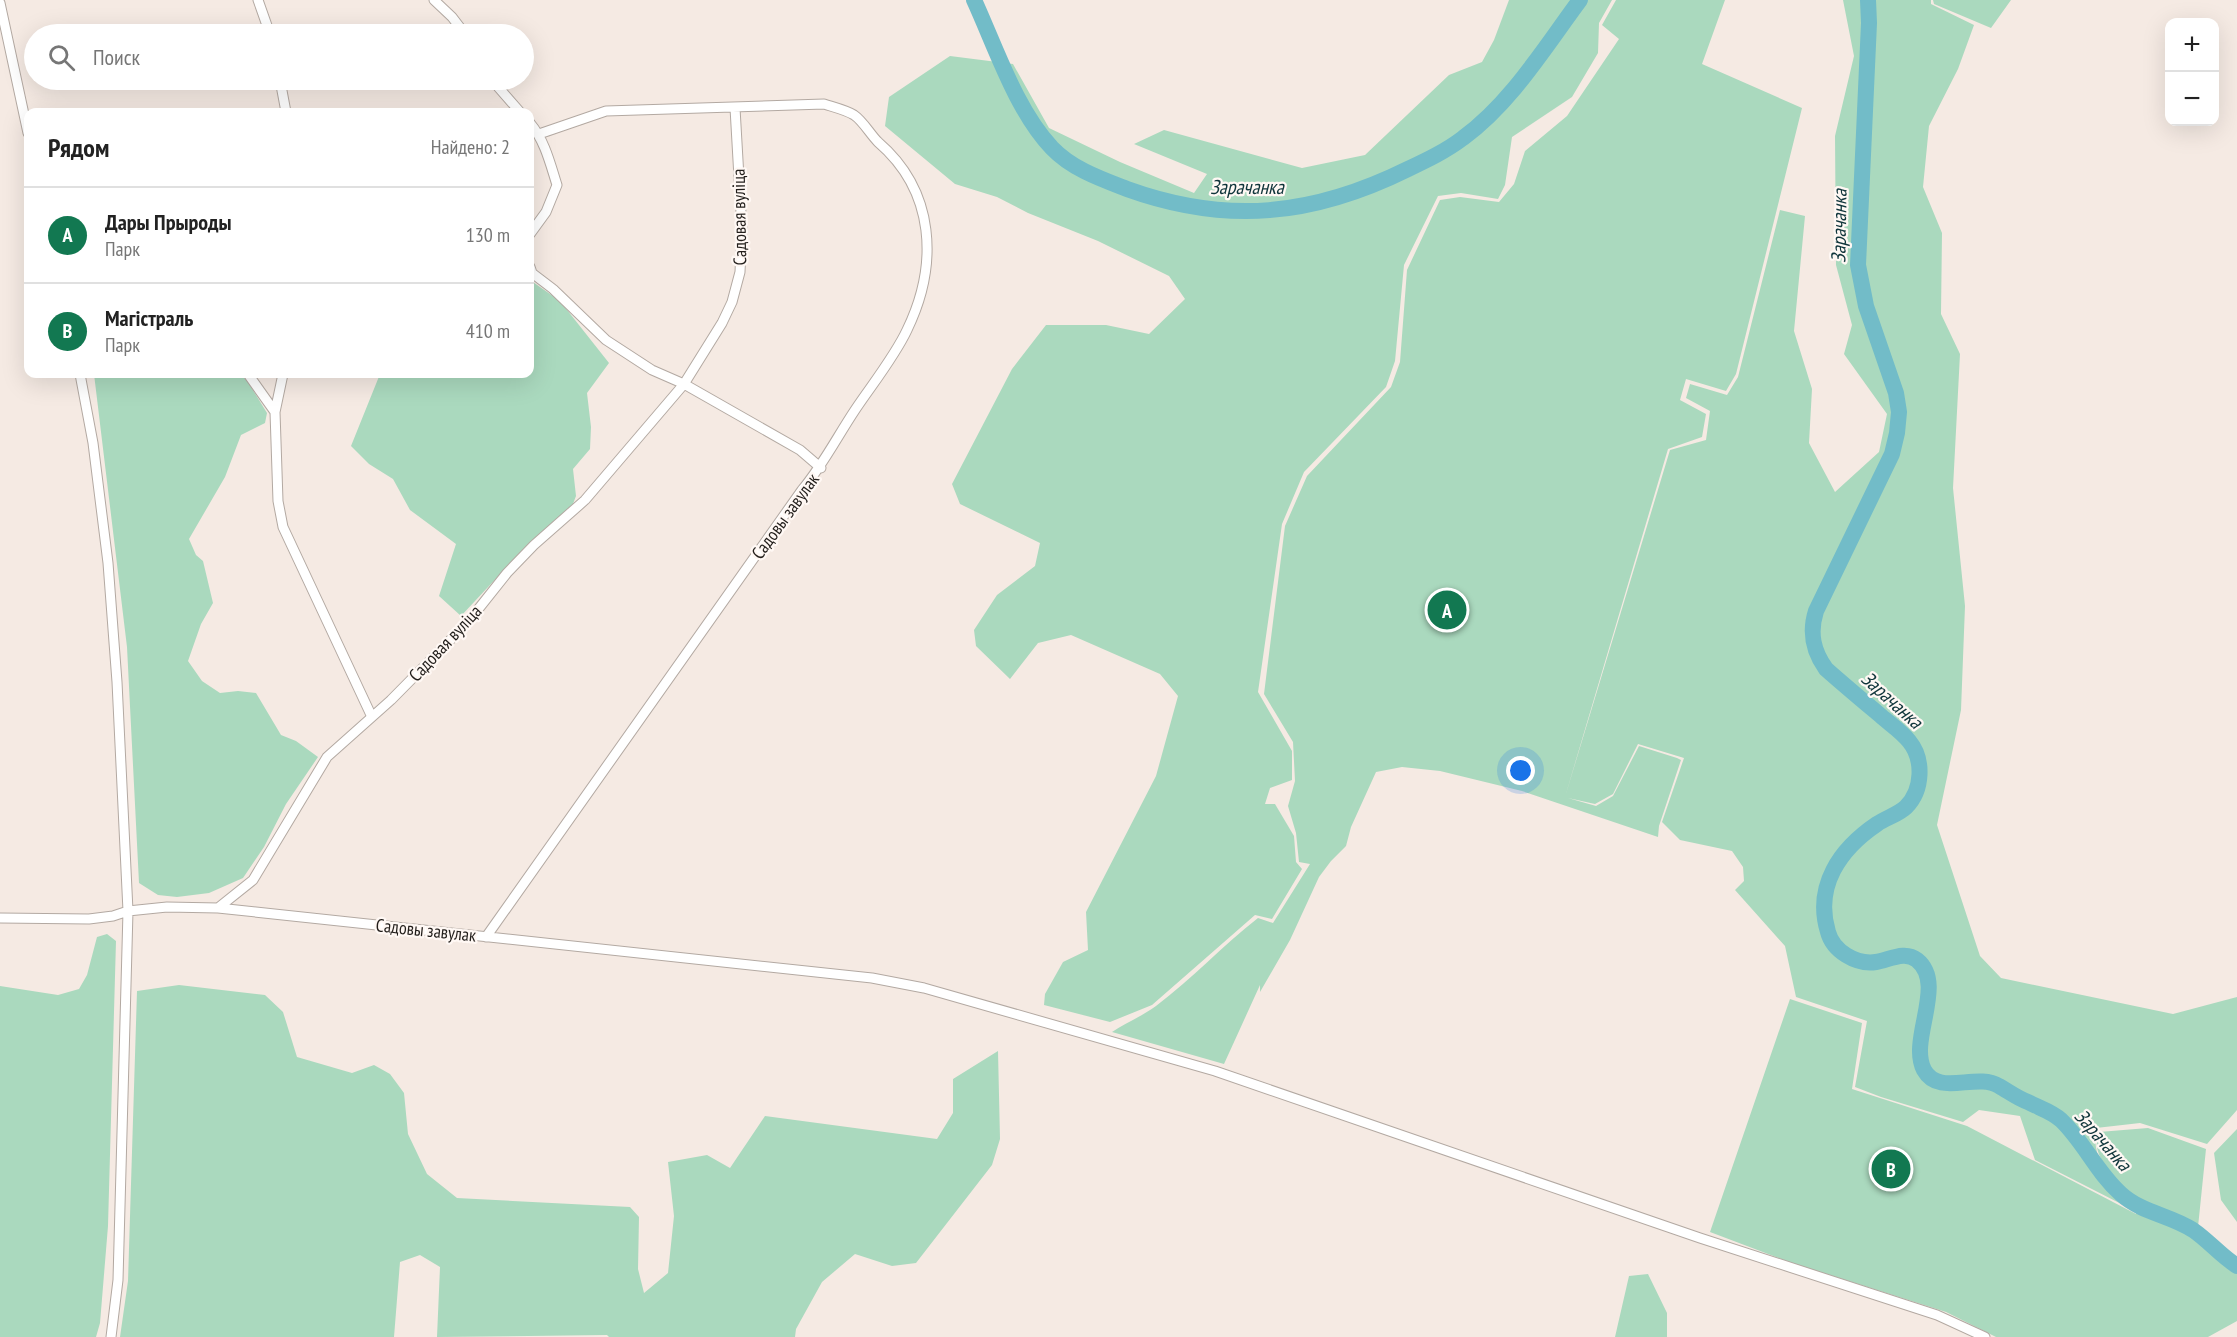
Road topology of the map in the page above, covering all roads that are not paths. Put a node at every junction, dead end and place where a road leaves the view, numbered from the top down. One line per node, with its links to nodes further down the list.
1 (258, 0): 4 (street)
2 (434, 0): 5 (street)
3 (0, 3): 11 (street)
4 (266, 24)
5 (457, 24)
6 (282, 90): 8 (street)
7 (501, 90): 9 (street)
8 (285, 108)
9 (516, 108)
10 (735, 108): 13 (street, Садовы завулак); 19 (street, Садовая вуліца); 21 (street, Садовы завулак)
11 (24, 114)
12 (534, 128): 13 (street)
13 (539, 134): 14 (street)
14 (534, 228)
15 (534, 275): 19 (street)
16 (81, 378): 24 (street)
17 (251, 378): 20 (street)
18 (282, 378): 20 (street)
19 (684, 384): 21 (street); 22 (street, Садовая вуліца)
20 (275, 412): 22 (street)
21 (821, 468): 26 (street, Садовы завулак)
22 (371, 715): 23 (street, Садовая вуліца)
23 (218, 908): 24 (street, Садовы завулак); 26 (street, Садовы завулак)
24 (128, 910): 25 (street, Садовы завулак); 27 (street)
25 (0, 918)
26 (486, 937): 28 (street)
27 (111, 1337)
28 (1985, 1337)

